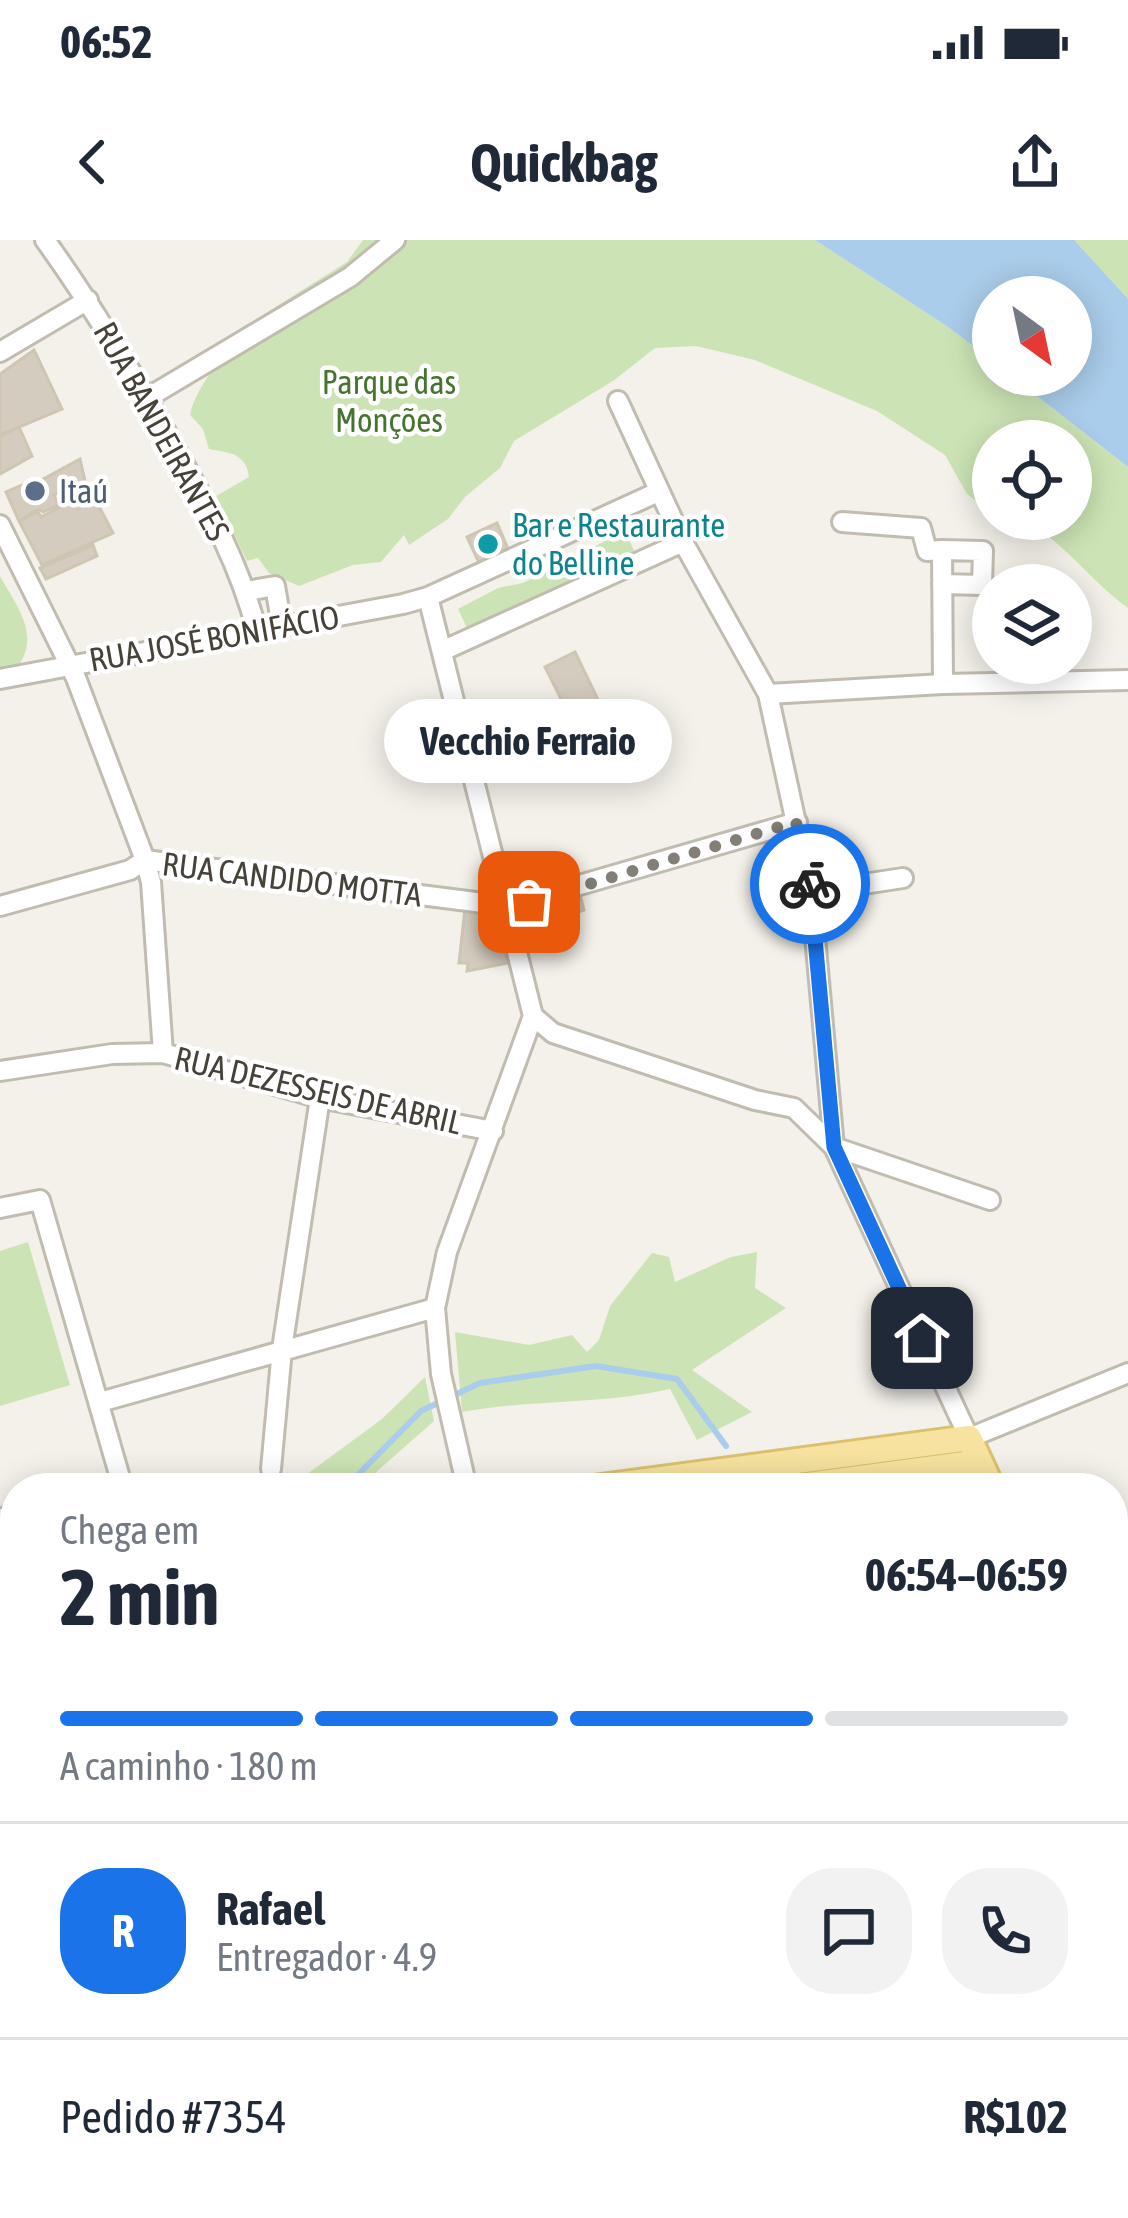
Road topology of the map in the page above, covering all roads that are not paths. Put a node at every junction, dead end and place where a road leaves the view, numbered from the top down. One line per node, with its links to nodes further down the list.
1 (45, 240): 3 (street, RUA BANDEIRANTES)
2 (395, 240): 5 (street)
3 (88, 300): 4 (street); 5 (street, RUA BANDEIRANTES)
4 (0, 352)
5 (148, 398): 13 (street, RUA BANDEIRANTES)
6 (618, 401): 7 (street)
7 (658, 492): 10 (street); 14 (street, RUA JOSÉ BONIFÁCIO)
8 (842, 522): 11 (street)
9 (0, 526): 18 (street)
10 (683, 542): 17 (street); 22 (street)
11 (942, 550): 12 (street); 12 (street)
12 (942, 584): 21 (street)
13 (247, 591): 15 (street); 16 (street, RUA BANDEIRANTES)
14 (428, 597): 15 (street, RUA JOSÉ BONIFÁCIO); 17 (street)
15 (283, 627): 16 (street, RUA JOSÉ BONIFÁCIO)
16 (257, 632): 18 (street, RUA JOSÉ BONIFÁCIO)
17 (442, 651): 28 (street)
18 (69, 664): 19 (street, RUA JOSÉ BONIFÁCIO); 24 (street)
19 (0, 679)
20 (1128, 680): 21 (street)
21 (944, 684): 22 (street)
22 (768, 694): 23 (street)
23 (796, 822): 26 (street); 28 (street, RUA CANDIDO MOTTA)
24 (145, 860): 27 (street, RUA CANDIDO MOTTA); 28 (street, RUA CANDIDO MOTTA); 30 (street)
25 (904, 878): 26 (street)
26 (812, 892): 34 (street)
27 (0, 906)
28 (507, 906): 29 (street)
29 (533, 1016): 33 (street); 34 (street)
30 (163, 1053): 31 (street, RUA DEZESSEIS DE ABRIL); 32 (street, RUA DEZESSEIS DE ABRIL)
31 (0, 1071)
32 (320, 1098): 33 (street, RUA DEZESSEIS DE ABRIL); 38 (street)
33 (493, 1131): 37 (street)
34 (834, 1147): 35 (street); 41 (street)
35 (990, 1200)
36 (0, 1208): 40 (street)
37 (435, 1308): 38 (street); 45 (street)
38 (282, 1349): 40 (street); 43 (street)
39 (1128, 1373): 41 (street)
40 (100, 1402): 44 (street)
41 (969, 1438): 42 (main road); 46 (main road)
42 (980, 1462): 47 (main road); 48 (main road)
43 (271, 1469)
44 (114, 1473)
45 (463, 1473)
46 (707, 1473)
47 (898, 1473)
48 (985, 1473)

